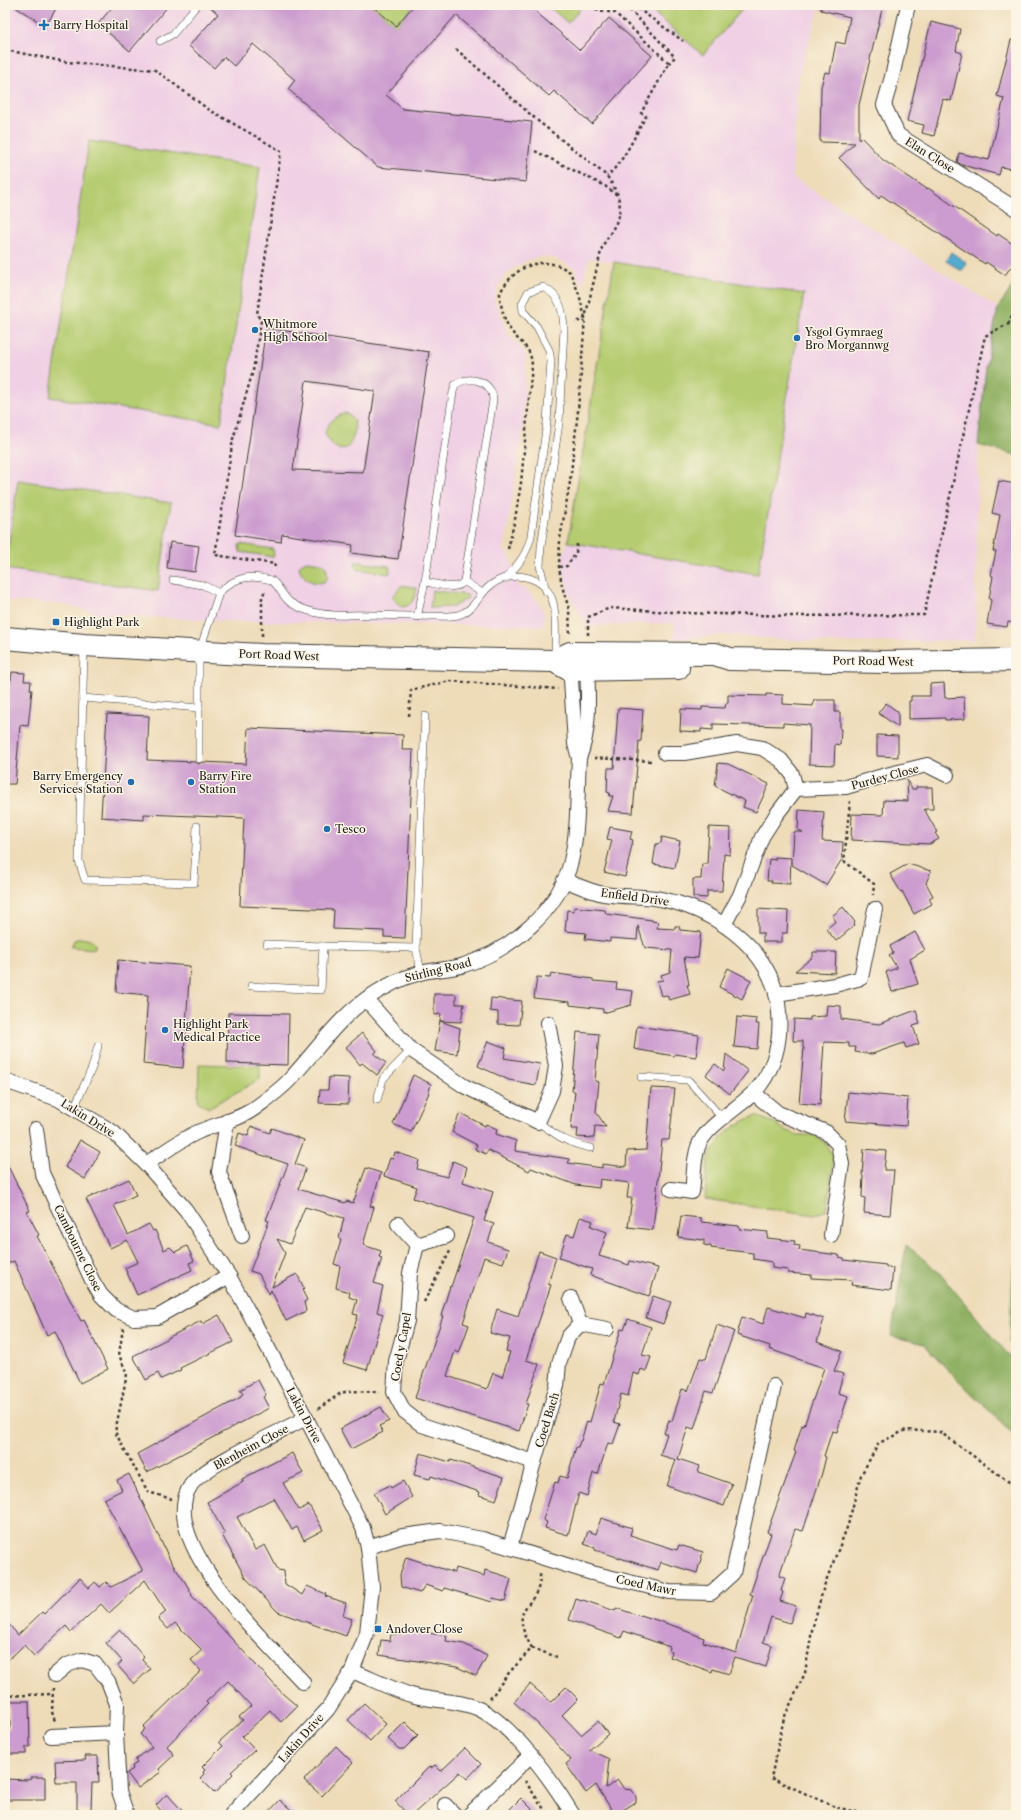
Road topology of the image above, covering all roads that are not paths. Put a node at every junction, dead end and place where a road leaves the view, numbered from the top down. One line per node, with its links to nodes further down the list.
1 (197, 5): 3 (lane)
2 (908, 5): 4 (street, Elan Close)
3 (160, 41)
4 (1016, 209)
5 (506, 578): 9 (lane); 9 (lane); 11 (lane)
6 (173, 580): 10 (lane)
7 (464, 581): 8 (lane); 8 (lane); 11 (lane)
8 (425, 582): 12 (lane)
9 (546, 590): 17 (lane)
10 (219, 593): 12 (lane); 15 (lane)
11 (482, 593): 12 (lane)
12 (417, 617)
13 (5, 638): 14 (main road, Port Road West)
14 (84, 645): 15 (main road, Port Road West); 18 (lane)
15 (199, 652): 17 (main road, Port Road West); 19 (lane)
16 (1016, 660): 17 (main road, Port Road West)
17 (575, 663): 22 (street, Stirling Road); 22 (street, Stirling Road)
18 (83, 698): 19 (lane); 26 (lane)
19 (199, 708): 23 (lane)
20 (425, 716): 32 (lane)
21 (665, 752): 25 (street)
22 (580, 758): 27 (street, Stirling Road)
23 (199, 759)
24 (947, 775): 25 (street, Purdey Close)
25 (796, 789): 29 (street)
26 (197, 826)
27 (564, 880): 29 (street, Enfield Drive); 33 (street, Stirling Road)
28 (875, 909): 35 (street)
29 (724, 925): 35 (street, Enfield Drive)
30 (267, 944): 31 (lane)
31 (323, 946): 32 (lane); 34 (lane)
32 (416, 948): 33 (lane)
33 (421, 972): 36 (street, Stirling Road)
34 (252, 986)
35 (776, 994): 42 (street, Enfield Drive)
36 (366, 999): 39 (street); 46 (street, Stirling Road)
37 (548, 1023): 47 (street)
38 (98, 1046): 44 (lane)
39 (411, 1050): 43 (lane); 47 (street)
40 (641, 1077): 45 (lane)
41 (5, 1081): 44 (street, Lakin Drive)
42 (754, 1094): 45 (street, Enfield Drive); 53 (street)
43 (378, 1100)
44 (74, 1108): 50 (street, Lakin Drive)
45 (723, 1119): 51 (street, Enfield Drive)
46 (227, 1121): 50 (street, Stirling Road); 54 (street)
47 (538, 1122): 49 (lane)
48 (36, 1129): 57 (street, Cambourne Close)
49 (591, 1148)
50 (146, 1164): 57 (street, Lakin Drive)
51 (671, 1189)
52 (398, 1224): 56 (street)
53 (831, 1235)
54 (242, 1236)
55 (447, 1236): 56 (street)
56 (417, 1245): 63 (street, Coed y Capel)
57 (229, 1276): 62 (street, Lakin Drive)
58 (571, 1298): 59 (street)
59 (580, 1324): 60 (street); 63 (street, Coed Bach)
60 (607, 1329)
61 (774, 1386): 65 (street, Coed Mawr)
62 (306, 1418): 64 (street, Lakin Drive); 68 (street, Blenheim Close)
63 (534, 1462): 65 (street, Coed Bach)
64 (368, 1547): 65 (street, Coed Mawr); 66 (street, Lakin Drive)
65 (510, 1547)
66 (352, 1671): 71 (street); 73 (street, Lakin Drive)
67 (55, 1675): 69 (street)
68 (303, 1682)
69 (116, 1733): 70 (street); 72 (street)
70 (51, 1736)
71 (531, 1755): 74 (street); 75 (street)
72 (126, 1815)
73 (231, 1815)
74 (469, 1815)
75 (573, 1815)

